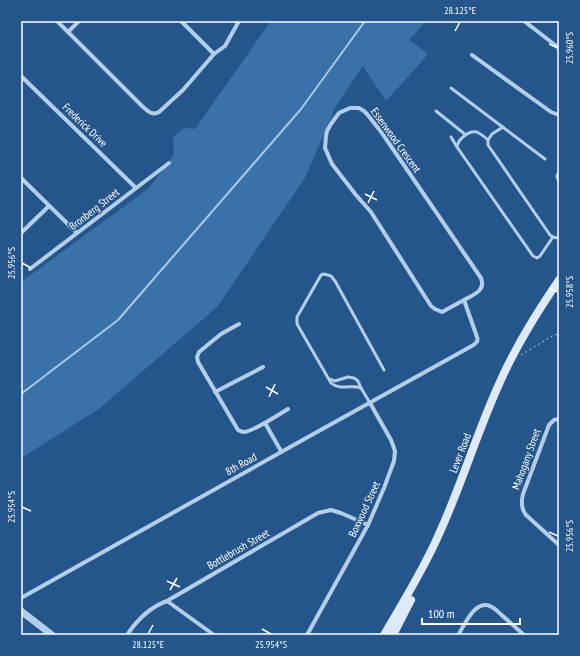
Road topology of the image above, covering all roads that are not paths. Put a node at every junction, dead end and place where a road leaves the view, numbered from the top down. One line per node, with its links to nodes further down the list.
1 (57, 21): 6 (street)
2 (79, 21): 6 (street)
3 (181, 21): 8 (street)
4 (239, 21): 8 (street)
5 (524, 21): 7 (street)
6 (68, 32): 8 (street)
7 (559, 48)
8 (214, 54)
9 (472, 55): 13 (street)
10 (21, 76): 24 (street, Frederick Drive)
11 (451, 88): 14 (lane)
12 (436, 111): 15 (lane)
13 (559, 115)
14 (503, 127): 17 (lane); 19 (lane)
15 (466, 135): 17 (lane); 18 (lane)
16 (451, 137): 18 (lane)
17 (488, 140): 28 (lane)
18 (457, 146): 28 (lane)
19 (545, 159)
20 (169, 163): 24 (street, Bronberg Street)
21 (559, 172): 23 (lane)
22 (21, 178): 25 (street)
23 (559, 182)
24 (136, 188): 27 (street, Bronberg Street)
25 (49, 206): 26 (street); 27 (street)
26 (21, 233)
27 (77, 233): 30 (street, Bronberg Street)
28 (553, 237): 29 (lane)
29 (559, 237)
30 (30, 269)
31 (559, 280): 54 (main road, Lever Road)
32 (559, 288): 55 (main road, Lever Road)
33 (464, 300): 33 (street, Essenwood Crescent); 40 (street, 8th Road)
34 (240, 324): 39 (street)
35 (263, 367): 39 (street)
36 (384, 370): 37 (lane)
37 (329, 379): 38 (lane); 38 (lane, Boxwood Street)
38 (361, 388): 40 (lane, Boxwood Street)
39 (216, 392): 43 (street)
40 (370, 403): 44 (street, 8th Road); 45 (street, Boxwood Street)
41 (288, 409): 43 (street)
42 (559, 419): 46 (street, Mahogany Street)
43 (265, 422): 44 (street)
44 (281, 452): 47 (street, 8th Road)
45 (368, 525): 48 (street, Bottlebrush Street); 53 (street, Boxwood Street)
46 (559, 545)
47 (21, 598)
48 (167, 601): 51 (street, Bottlebrush Street); 52 (street)
49 (21, 611): 50 (street)
50 (52, 635)
51 (126, 635)
52 (214, 635)
53 (307, 635)
54 (384, 635)
55 (393, 635)
56 (458, 635): 57 (street)
57 (524, 635)

